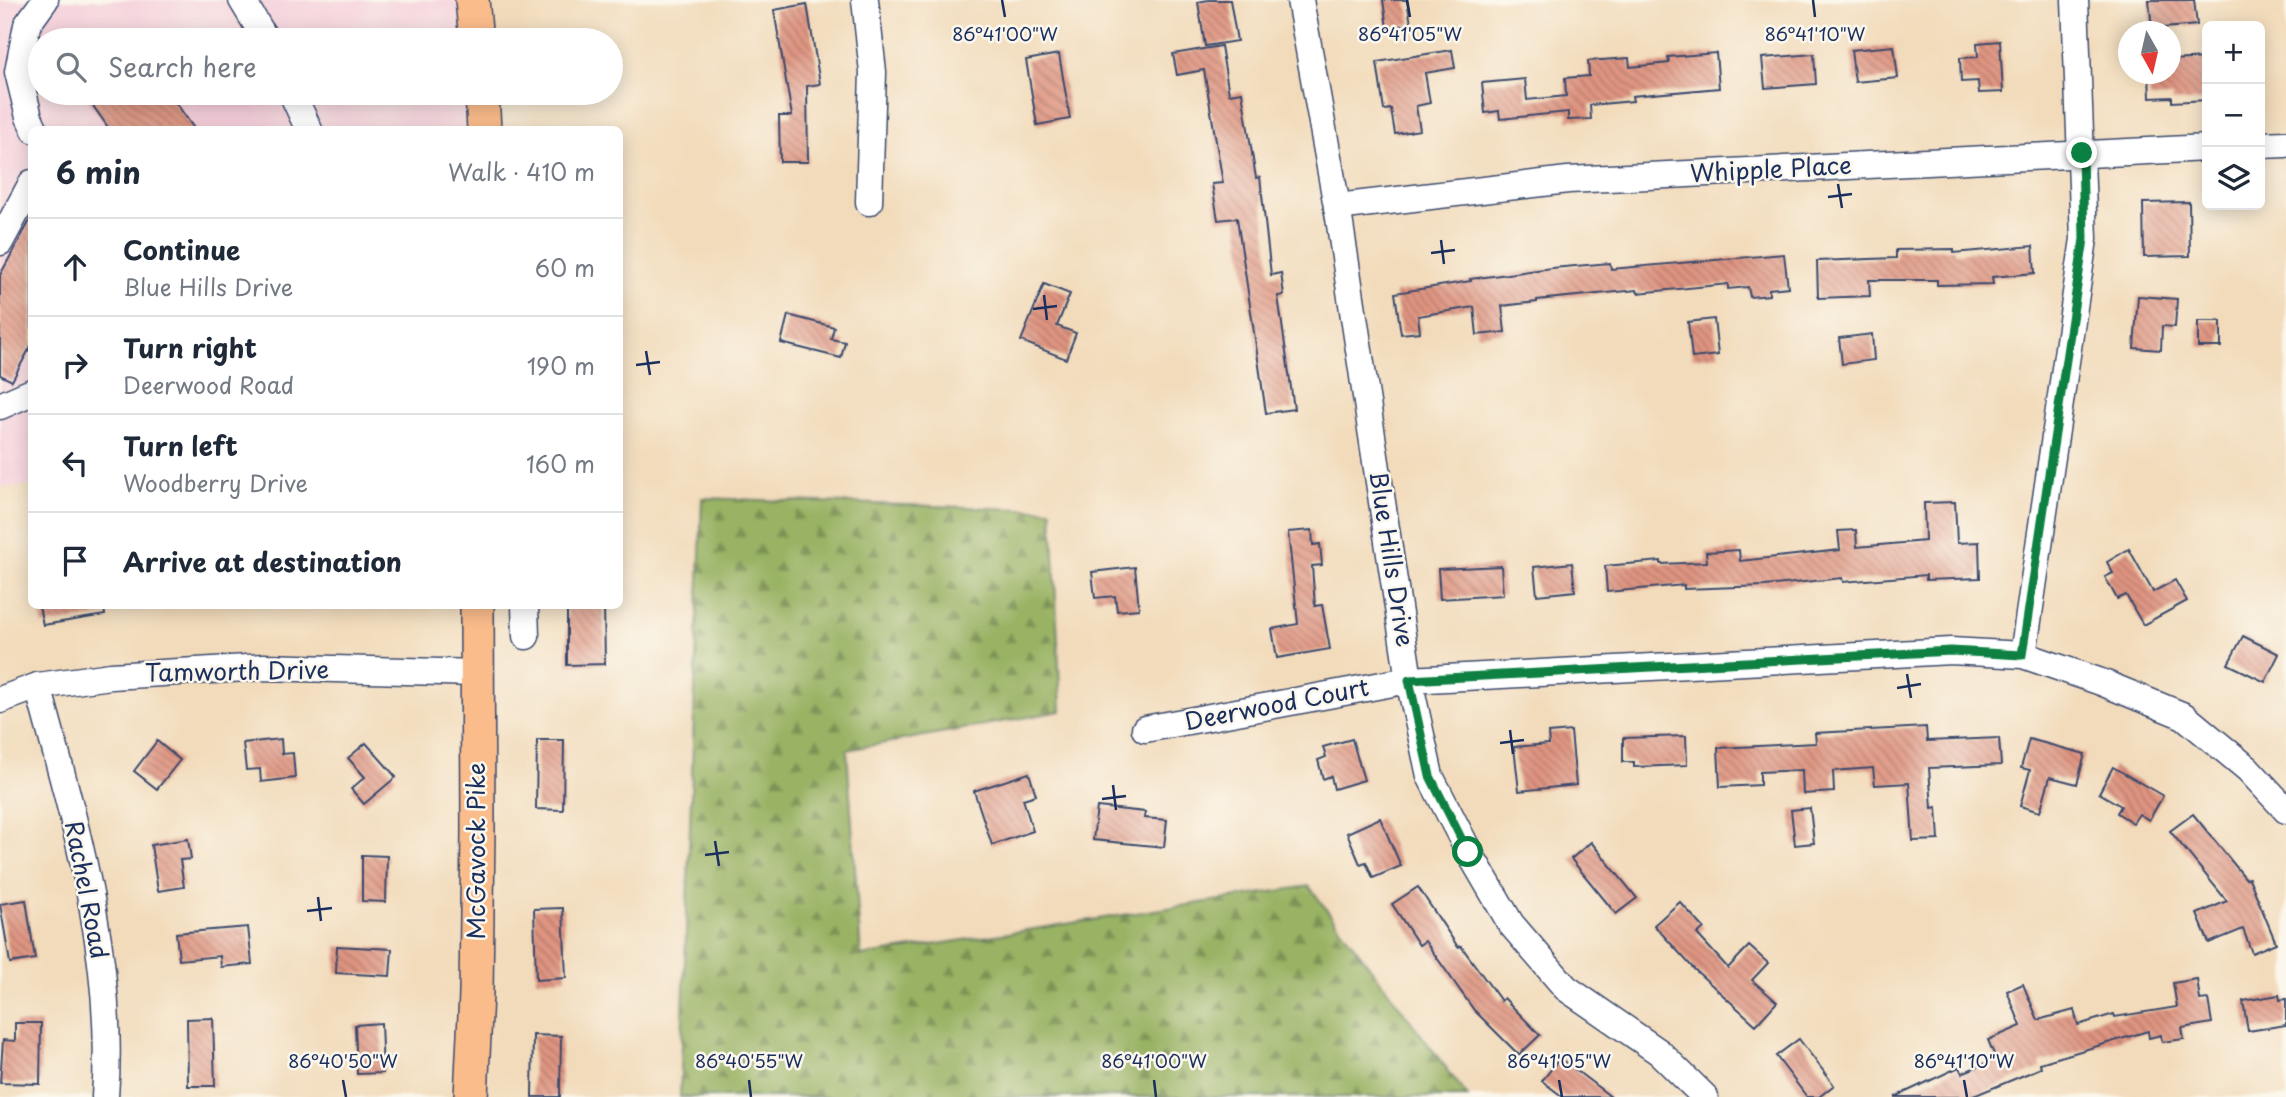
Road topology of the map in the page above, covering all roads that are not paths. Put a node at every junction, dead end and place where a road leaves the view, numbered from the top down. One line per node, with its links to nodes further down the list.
1 (45, 0): 11 (street)
2 (242, 0): 7 (street)
3 (472, 0): 8 (main road)
4 (865, 0): 19 (street)
5 (1300, 0): 20 (street, Blue Hills Drive)
6 (2075, 0): 17 (street)
7 (259, 28)
8 (475, 28)
9 (298, 105): 12 (street)
10 (482, 105): 13 (main road)
11 (33, 126)
12 (307, 126)
13 (484, 126)
14 (2286, 144): 15 (street)
15 (2265, 145)
16 (2202, 148): 17 (street, Whipple Place)
17 (2082, 153): 20 (street, Whipple Place); 27 (street)
18 (28, 190): 21 (street)
19 (869, 202)
20 (1337, 207): 29 (street, Blue Hills Drive)
21 (0, 242)
22 (28, 394): 23 (street)
23 (0, 406)
24 (477, 609): 28 (main road, McGavock Pike)
25 (525, 609): 26 (street)
26 (526, 636)
27 (2022, 655): 29 (street, Deerwood Court); 33 (street, Deerwood Court)
28 (476, 673): 30 (street, Tamworth Drive); 35 (main road, McGavock Pike)
29 (1409, 680): 32 (street, Deerwood Court); 36 (street, Blue Hills Drive)
30 (38, 686): 31 (street, Tamworth Drive); 34 (street, Rachel Road)
31 (0, 700)
32 (1145, 729)
33 (2286, 810)
34 (105, 1097)
35 (471, 1097)
36 (1705, 1097)

